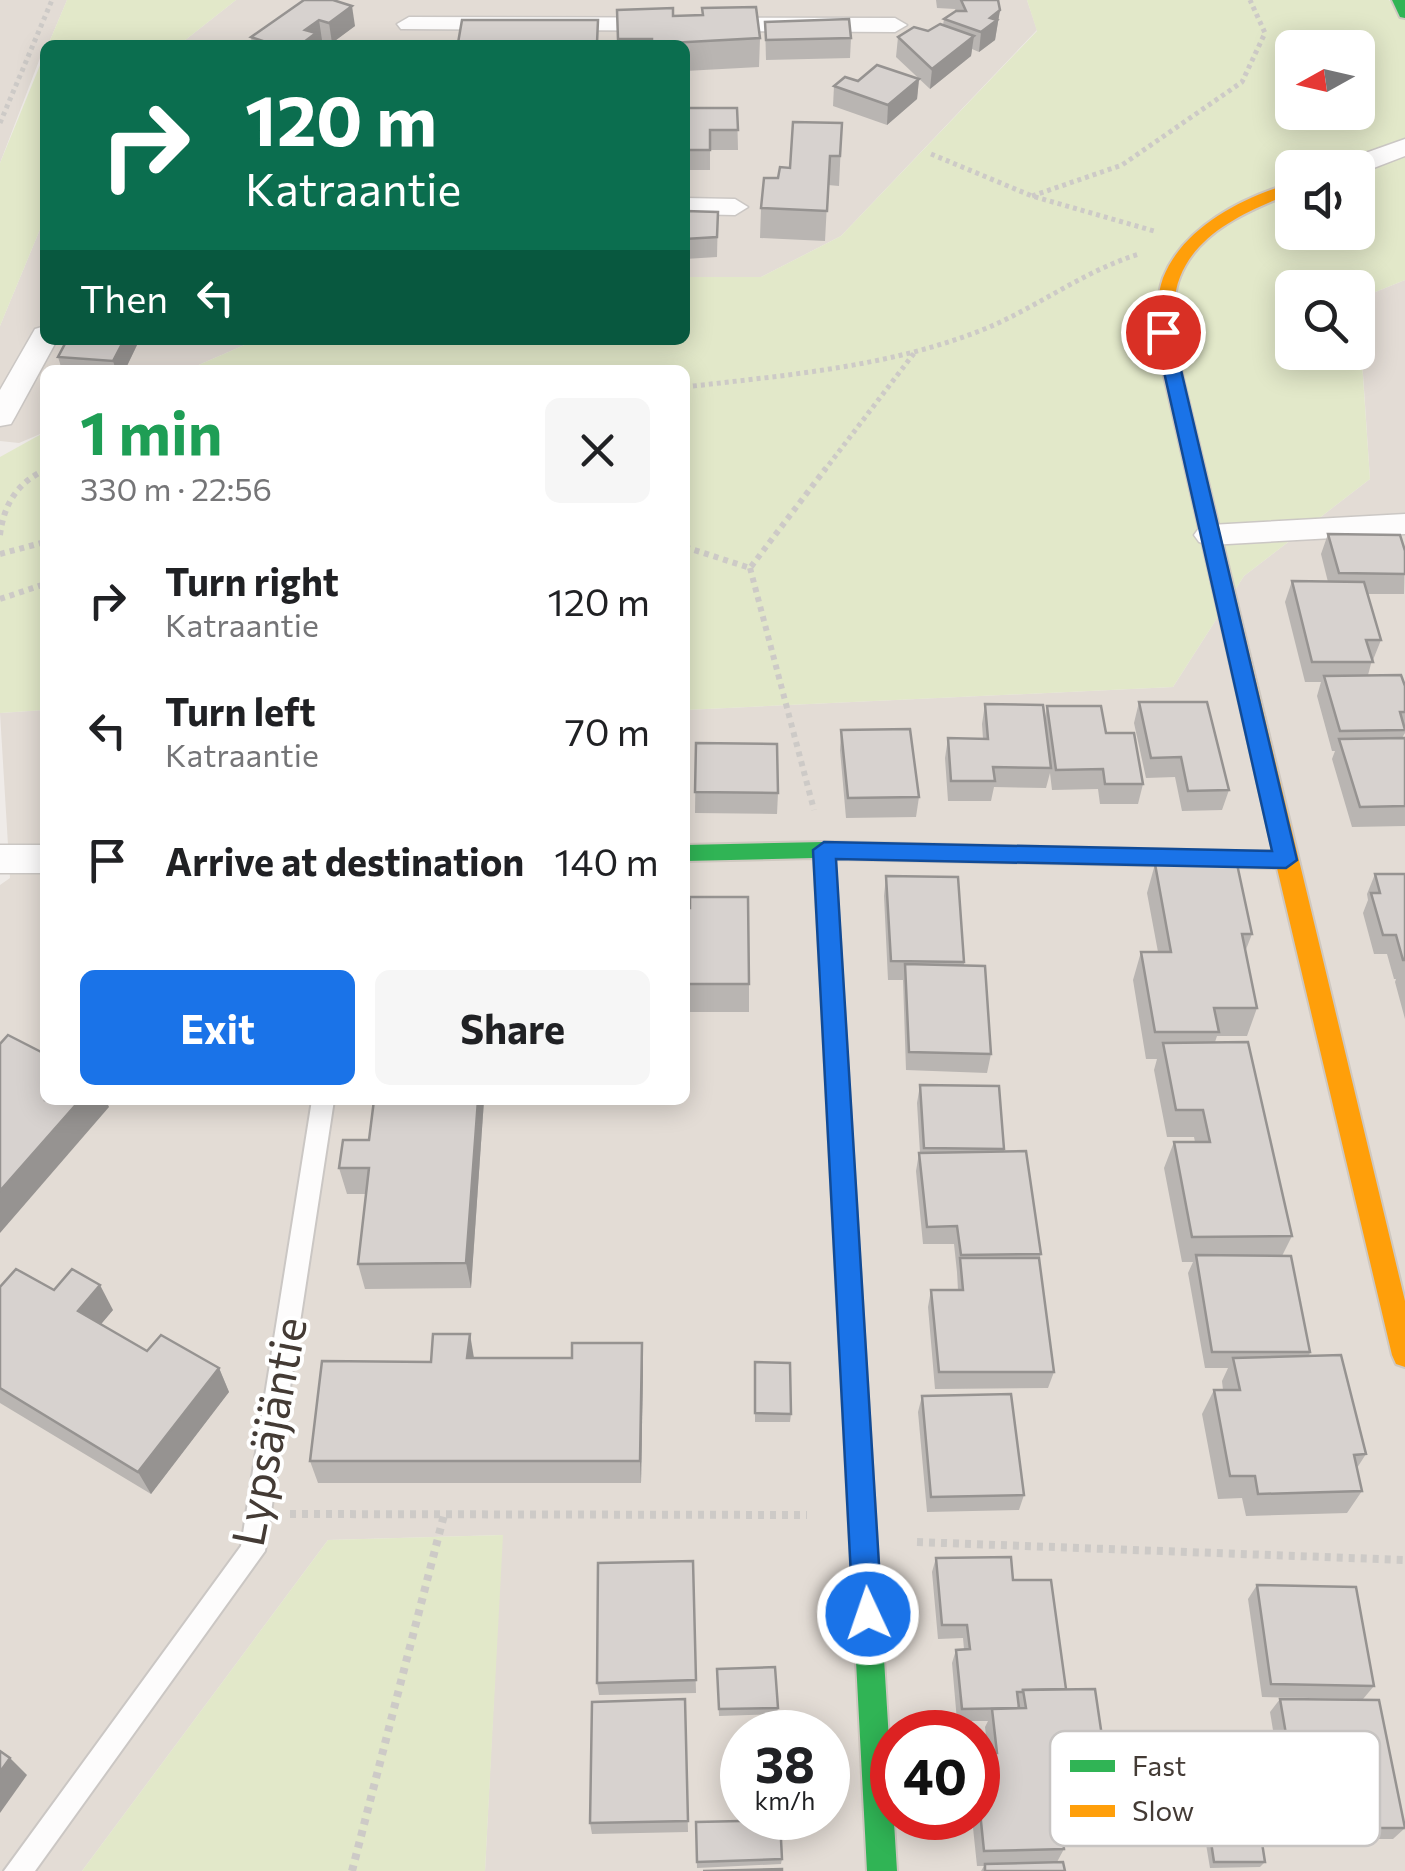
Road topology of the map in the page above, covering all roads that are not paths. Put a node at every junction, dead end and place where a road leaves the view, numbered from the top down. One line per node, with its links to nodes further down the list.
1 (440, 0): 4 (street)
2 (1399, 0): 3 (street)
3 (1405, 14)
4 (895, 25)
5 (1405, 147): 6 (street)
6 (1375, 158)
7 (1275, 194): 13 (street)
8 (690, 206): 9 (street)
9 (734, 207)
10 (40, 344): 11 (street)
11 (0, 417)
12 (1405, 524): 13 (street)
13 (1210, 535): 18 (street)
14 (824, 850): 15 (street); 18 (street); 22 (street)
15 (690, 853)
16 (0, 859): 17 (street)
17 (40, 859)
18 (1286, 860): 20 (street)
19 (322, 1105): 21 (lane, Lypsäjäntie)
20 (1405, 1354)
21 (18, 1871)
22 (882, 1871)

